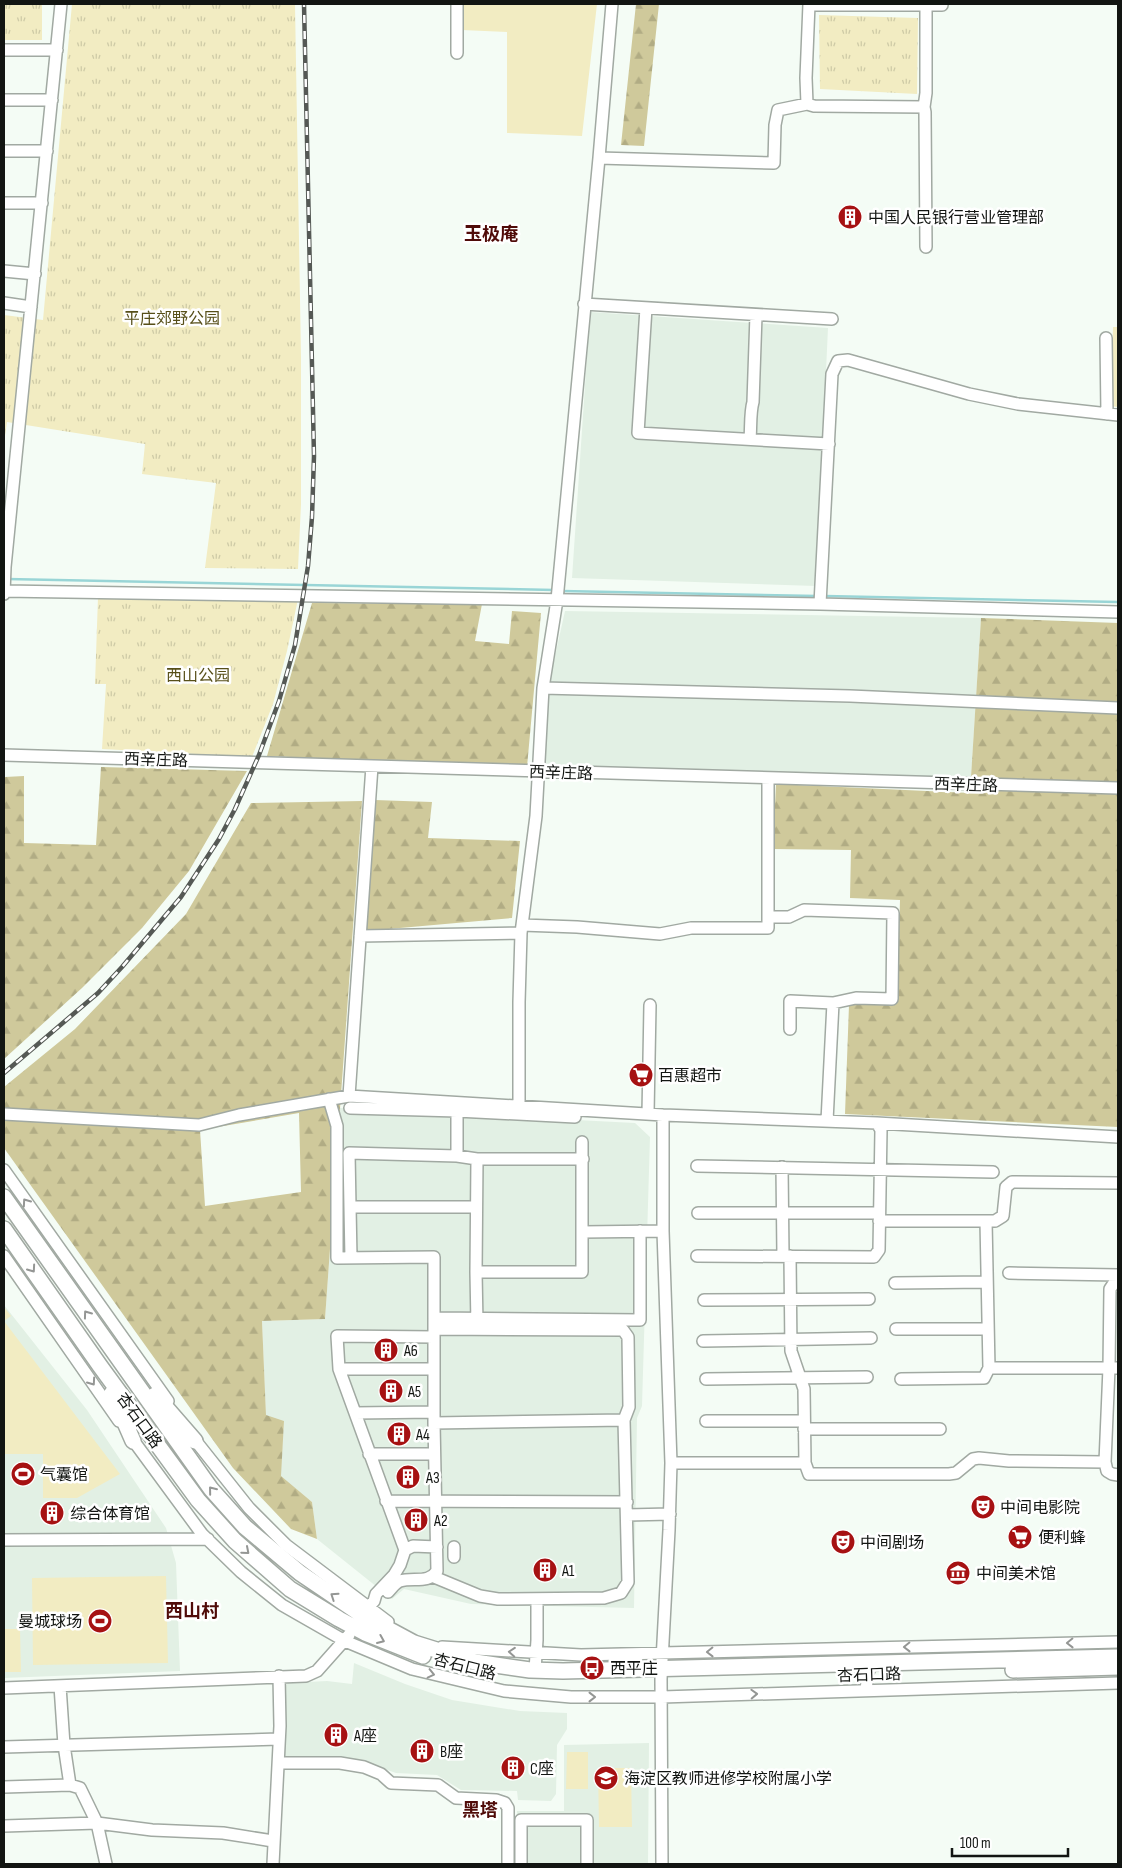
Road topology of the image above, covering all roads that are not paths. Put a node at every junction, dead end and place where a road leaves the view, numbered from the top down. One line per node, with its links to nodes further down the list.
1 (61, 4): 8 (street)
2 (457, 4): 9 (street)
3 (612, 4): 16 (street)
4 (809, 4): 5 (street); 12 (street)
5 (926, 6): 6 (street); 13 (street)
6 (942, 6)
7 (4, 50): 8 (street)
8 (57, 50): 11 (street)
9 (457, 52)
10 (4, 100): 11 (street)
11 (52, 100): 15 (street)
12 (808, 104): 13 (street); 16 (street)
13 (924, 107): 19 (street)
14 (4, 151): 15 (street)
15 (47, 151): 18 (street)
16 (599, 158): 23 (street)
17 (4, 203): 18 (street)
18 (42, 203): 21 (street)
19 (926, 247)
20 (4, 271): 21 (street)
21 (35, 274): 24 (street)
22 (4, 303): 24 (street)
23 (584, 304): 25 (street); 34 (street)
24 (31, 307): 32 (street)
25 (646, 308): 26 (street); 30 (street)
26 (756, 315): 27 (street); 30 (street)
27 (832, 320)
28 (1106, 338): 29 (street)
29 (1113, 414): 31 (street)
30 (750, 439): 31 (street)
31 (829, 444): 35 (street)
32 (4, 567): 33 (street)
33 (4, 592): 34 (street)
34 (557, 600): 35 (street); 37 (street)
35 (820, 604): 36 (street)
36 (1118, 612)
37 (543, 688): 38 (street); 41 (street)
38 (1118, 708)
39 (4, 755): 40 (street, 西辛庄路)
40 (372, 766): 41 (street, 西辛庄路); 46 (street)
41 (538, 772): 42 (street, 西辛庄路); 45 (street)
42 (768, 778): 43 (street, 西辛庄路); 44 (street)
43 (1118, 788)
44 (769, 917): 45 (street); 47 (street)
45 (522, 929): 46 (street); 52 (street)
46 (360, 936): 50 (street)
47 (833, 1003): 49 (street); 59 (street)
48 (650, 1005): 56 (street)
49 (790, 1028)
50 (349, 1096): 51 (street); 52 (street)
51 (329, 1099): 55 (street); 86 (street)
52 (519, 1106): 56 (street)
53 (350, 1108): 54 (street)
54 (461, 1111): 58 (street); 61 (street); 64 (street)
55 (4, 1114)
56 (648, 1114): 57 (street)
57 (663, 1114): 59 (street); 81 (street)
58 (628, 1120)
59 (827, 1121): 60 (street)
60 (877, 1123): 62 (street); 69 (street)
61 (466, 1124)
62 (1118, 1137)
63 (582, 1142): 66 (street)
64 (457, 1156): 65 (street); 74 (street)
65 (477, 1159): 66 (street); 75 (street)
66 (583, 1159): 82 (street)
67 (697, 1166): 68 (street)
68 (782, 1167): 69 (street); 85 (street)
69 (879, 1169): 71 (street); 77 (street)
70 (4, 1170): 119 (street, one-way to 70)
71 (993, 1172)
72 (1118, 1183): 78 (street)
73 (4, 1197): 102 (main road, 杏石口路, one-way to 73)
74 (350, 1207): 75 (street); 86 (street)
75 (476, 1207): 87 (street)
76 (698, 1213): 77 (street)
77 (879, 1217): 78 (street); 85 (street)
78 (986, 1221): 90 (street)
79 (4, 1229): 103 (main road, 杏石口路, one-way to 103)
80 (640, 1231): 81 (street); 82 (street); 95 (street)
81 (663, 1231): 123 (street)
82 (583, 1232): 87 (street)
83 (4, 1256): 118 (street, 杏石口路, one-way to 118)
84 (697, 1256): 85 (street)
85 (786, 1256): 94 (street)
86 (351, 1258): 96 (street)
87 (476, 1272): 95 (street)
88 (1009, 1273): 89 (street)
89 (1118, 1276): 105 (street)
90 (987, 1282): 91 (street); 97 (street)
91 (895, 1283)
92 (869, 1299): 94 (street)
93 (704, 1300): 94 (street)
94 (791, 1300): 101 (street)
95 (477, 1324): 96 (street); 114 (street)
96 (434, 1328): 106 (street); 107 (street)
97 (988, 1328): 98 (street); 104 (street)
98 (896, 1329)
99 (871, 1338): 101 (street)
100 (703, 1341): 101 (street)
101 (791, 1341): 108 (street)
102 (109, 1344): 119 (main road); 137 (main road, 杏石口路, one-way to 102)
103 (100, 1366): 118 (main road); 138 (main road, 杏石口路, one-way to 138)
104 (988, 1368): 105 (street); 110 (street)
105 (1114, 1368): 122 (street)
106 (339, 1369): 107 (street); 112 (street)
107 (434, 1369): 113 (street)
108 (800, 1377): 109 (street); 111 (street); 116 (street)
109 (867, 1377)
110 (901, 1378)
111 (706, 1379)
112 (354, 1413): 113 (street); 120 (street)
113 (434, 1418): 114 (street); 121 (street)
114 (624, 1420): 128 (street)
115 (706, 1421): 116 (street)
116 (804, 1425): 117 (street); 124 (street)
117 (940, 1429)
118 (133, 1441): 131 (street, 杏石口路)
119 (195, 1441): 137 (street)
120 (369, 1454): 121 (street); 126 (street)
121 (434, 1454): 127 (street)
122 (1105, 1462): 124 (street); 125 (street)
123 (671, 1463): 124 (street); 129 (street)
124 (805, 1463)
125 (1118, 1475)
126 (386, 1501): 127 (street); 134 (street)
127 (435, 1501): 128 (street); 133 (street)
128 (627, 1502): 130 (street)
129 (670, 1514): 130 (street); 142 (street)
130 (627, 1515): 136 (street)
131 (208, 1539): 132 (street); 138 (street, 杏石口路)
132 (4, 1540)
133 (436, 1547): 134 (street); 135 (street)
134 (405, 1550): 137 (street)
135 (434, 1577): 136 (street); 137 (street)
136 (537, 1599): 141 (street)
137 (368, 1608): 138 (street); 140 (main road, 杏石口路)
138 (349, 1634): 147 (main road, 杏石口路, one-way to 147); 148 (street); 153 (street, 杏石口路, one-way to 153)
139 (1118, 1642): 142 (street, 杏石口路, one-way to 142)
140 (414, 1643): 141 (street, 杏石口路, one-way to 140); 146 (main road, 杏石口路)
141 (537, 1653): 142 (street, 杏石口路); 146 (street)
142 (664, 1653): 147 (street)
143 (1118, 1657): 145 (main road, 杏石口路)
144 (1118, 1667): 145 (main road, 杏石口路)
145 (870, 1668): 147 (main road, 杏石口路); 152 (street)
146 (535, 1670): 147 (main road, 杏石口路)
147 (662, 1675): 153 (street)
148 (279, 1676): 150 (street); 154 (street)
149 (1118, 1682): 152 (street, 杏石口路)
150 (60, 1686): 151 (street); 155 (street)
151 (4, 1688)
152 (866, 1690): 153 (street, 杏石口路, one-way to 152)
153 (662, 1697): 168 (street)
154 (280, 1739): 155 (street); 157 (street)
155 (64, 1745): 156 (street); 158 (street)
156 (4, 1747)
157 (279, 1763): 162 (street); 165 (street)
158 (70, 1785): 159 (street); 160 (street)
159 (4, 1787)
160 (97, 1823): 161 (street); 162 (street); 163 (street)
161 (4, 1826)
162 (273, 1841): 164 (street)
163 (106, 1864)
164 (273, 1864)
165 (508, 1864)
166 (521, 1864): 167 (street)
167 (587, 1864)
168 (662, 1864)

